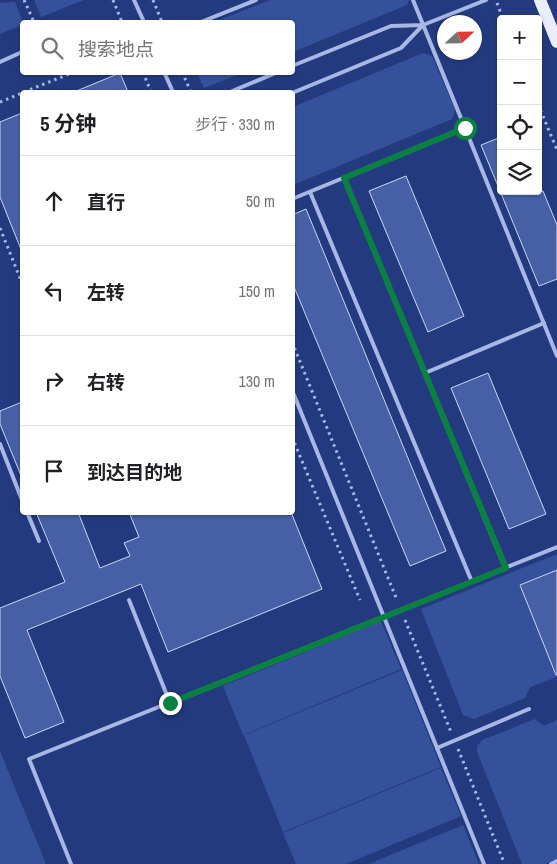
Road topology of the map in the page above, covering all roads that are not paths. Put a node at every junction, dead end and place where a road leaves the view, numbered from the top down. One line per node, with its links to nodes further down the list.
1 (134, 0): 6 (lane)
2 (256, 0): 7 (lane)
3 (412, 0): 8 (lane)
4 (486, 0): 8 (lane)
5 (540, 0): 9 (main road)
6 (143, 20)
7 (206, 20)
8 (423, 25): 12 (lane); 17 (lane); 18 (lane)
9 (557, 42)
10 (20, 53): 11 (lane)
11 (0, 62)
12 (295, 65)
13 (165, 75): 15 (lane)
14 (271, 75): 16 (lane)
15 (172, 90)
16 (235, 90)
17 (295, 92)
18 (465, 128): 19 (lane); 22 (lane)
19 (344, 178): 20 (lane); 24 (lane)
20 (310, 192): 21 (lane); 32 (lane)
21 (295, 198)
22 (544, 323): 23 (lane); 24 (lane)
23 (557, 356)
24 (425, 373): 31 (lane)
25 (295, 397): 34 (lane)
26 (0, 444): 27 (lane)
27 (20, 495)
28 (29, 515): 29 (lane)
29 (39, 541)
30 (557, 547): 31 (lane)
31 (506, 568): 32 (lane)
32 (472, 582): 34 (lane)
33 (128, 600): 35 (lane)
34 (384, 617): 35 (lane); 37 (lane)
35 (170, 703): 39 (lane)
36 (529, 709): 37 (lane)
37 (437, 748): 40 (lane)
38 (557, 861): 41 (lane)
39 (72, 864)
40 (484, 864)
41 (551, 864)

